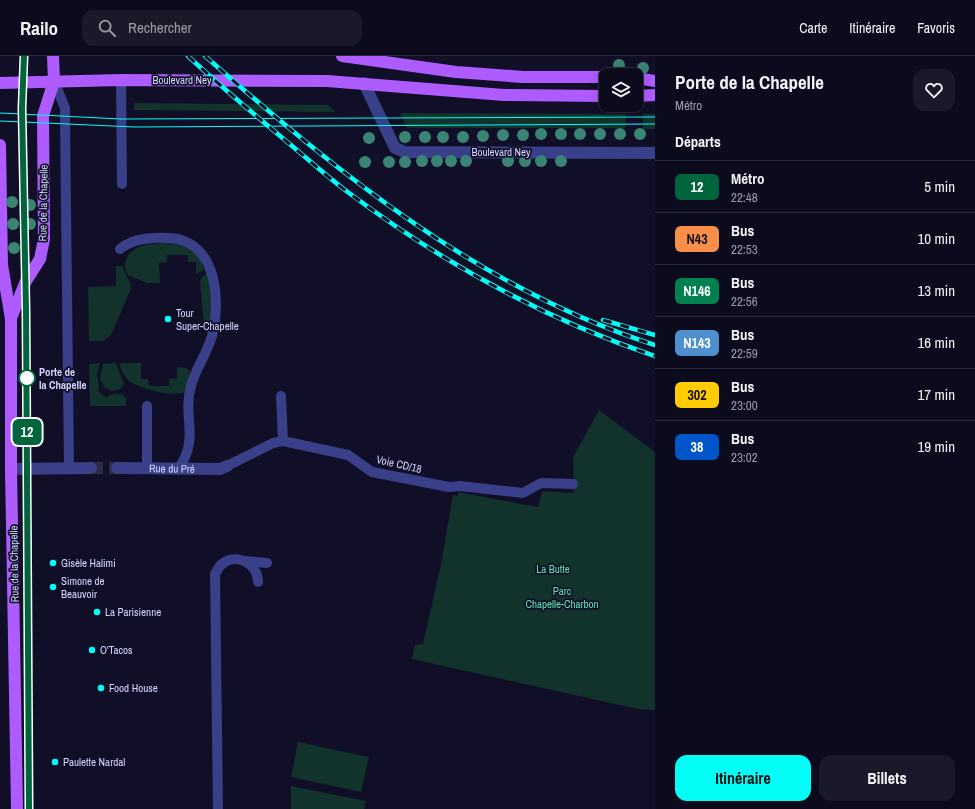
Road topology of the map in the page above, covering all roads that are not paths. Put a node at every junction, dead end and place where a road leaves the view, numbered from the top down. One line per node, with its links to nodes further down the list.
1 (53, 56): 6 (main road, Rue de la Chapelle)
2 (342, 56): 3 (main road)
3 (599, 77)
4 (643, 79): 7 (main road)
5 (121, 80): 6 (main road, Boulevard Ney); 9 (main road, Boulevard Ney); 15 (lane)
6 (54, 81): 8 (main road, Boulevard Ney); 17 (main road, Rue de la Chapelle); 23 (lane)
7 (655, 81)
8 (0, 83)
9 (364, 83): 12 (main road, Boulevard Ney); 14 (street, Boulevard Ney)
10 (655, 94): 11 (main road)
11 (643, 95)
12 (599, 96)
13 (0, 145): 17 (main road, Rue de la Chapelle)
14 (655, 153)
15 (122, 184)
16 (120, 249): 27 (lane)
17 (11, 320): 22 (main road, Rue de la Chapelle)
18 (281, 396): 20 (lane)
19 (147, 406): 26 (lane)
20 (283, 440): 21 (lane); 28 (lane, Voie CD/18)
21 (227, 466): 27 (street, Rue du Pré)
22 (11, 468): 23 (street); 32 (main road, Rue de la Chapelle)
23 (69, 468): 24 (street)
24 (91, 468)
25 (117, 468): 26 (street, Rue du Pré)
26 (147, 468): 27 (street, Rue du Pré)
27 (179, 468)
28 (574, 484)
29 (243, 561): 30 (lane); 31 (lane); 33 (lane)
30 (267, 563)
31 (258, 582)
32 (16, 809)
33 (218, 809)

